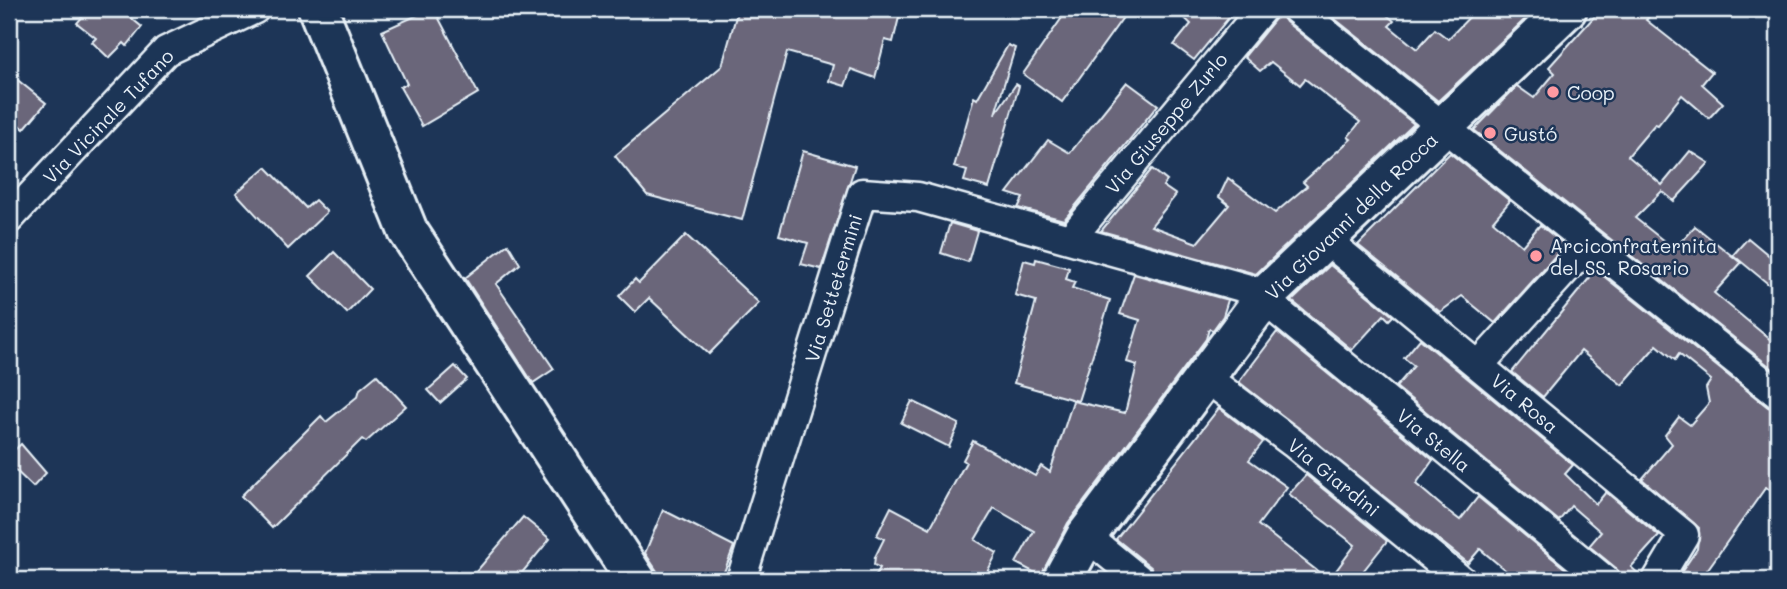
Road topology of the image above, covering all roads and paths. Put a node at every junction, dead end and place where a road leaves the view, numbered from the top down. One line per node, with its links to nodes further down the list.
1 (256, 9): 7 (street, Via Vicinale Tufano)
2 (318, 9): 16 (street)
3 (1262, 9): 8 (street, Via Giuseppe Zurlo)
4 (1567, 9): 6 (street, Via Giovanni della Rocca)
5 (1302, 11): 6 (street)
6 (1444, 128): 9 (street, Via Giovanni della Rocca); 10 (street)
7 (9, 219)
8 (1071, 238): 11 (street, Via Settetermini); 17 (street, Via Settetermini)
9 (1325, 239): 11 (street, Via Giovanni della Rocca); 12 (street, Via Rosa)
10 (1589, 244): 12 (street); 14 (street)
11 (1265, 296): 13 (street, Via Giovanni della Rocca); 21 (street, Via Stella)
12 (1480, 365): 22 (street, Via Rosa)
13 (1205, 377): 15 (street, Via Giovanni della Rocca); 20 (street, Via Giardini)
14 (1778, 394)
15 (1086, 536): 18 (street, Via Giovanni della Rocca); 19 (street)
16 (636, 580)
17 (741, 580)
18 (1062, 580)
19 (1140, 580)
20 (1461, 580)
21 (1605, 580)
22 (1657, 580)

